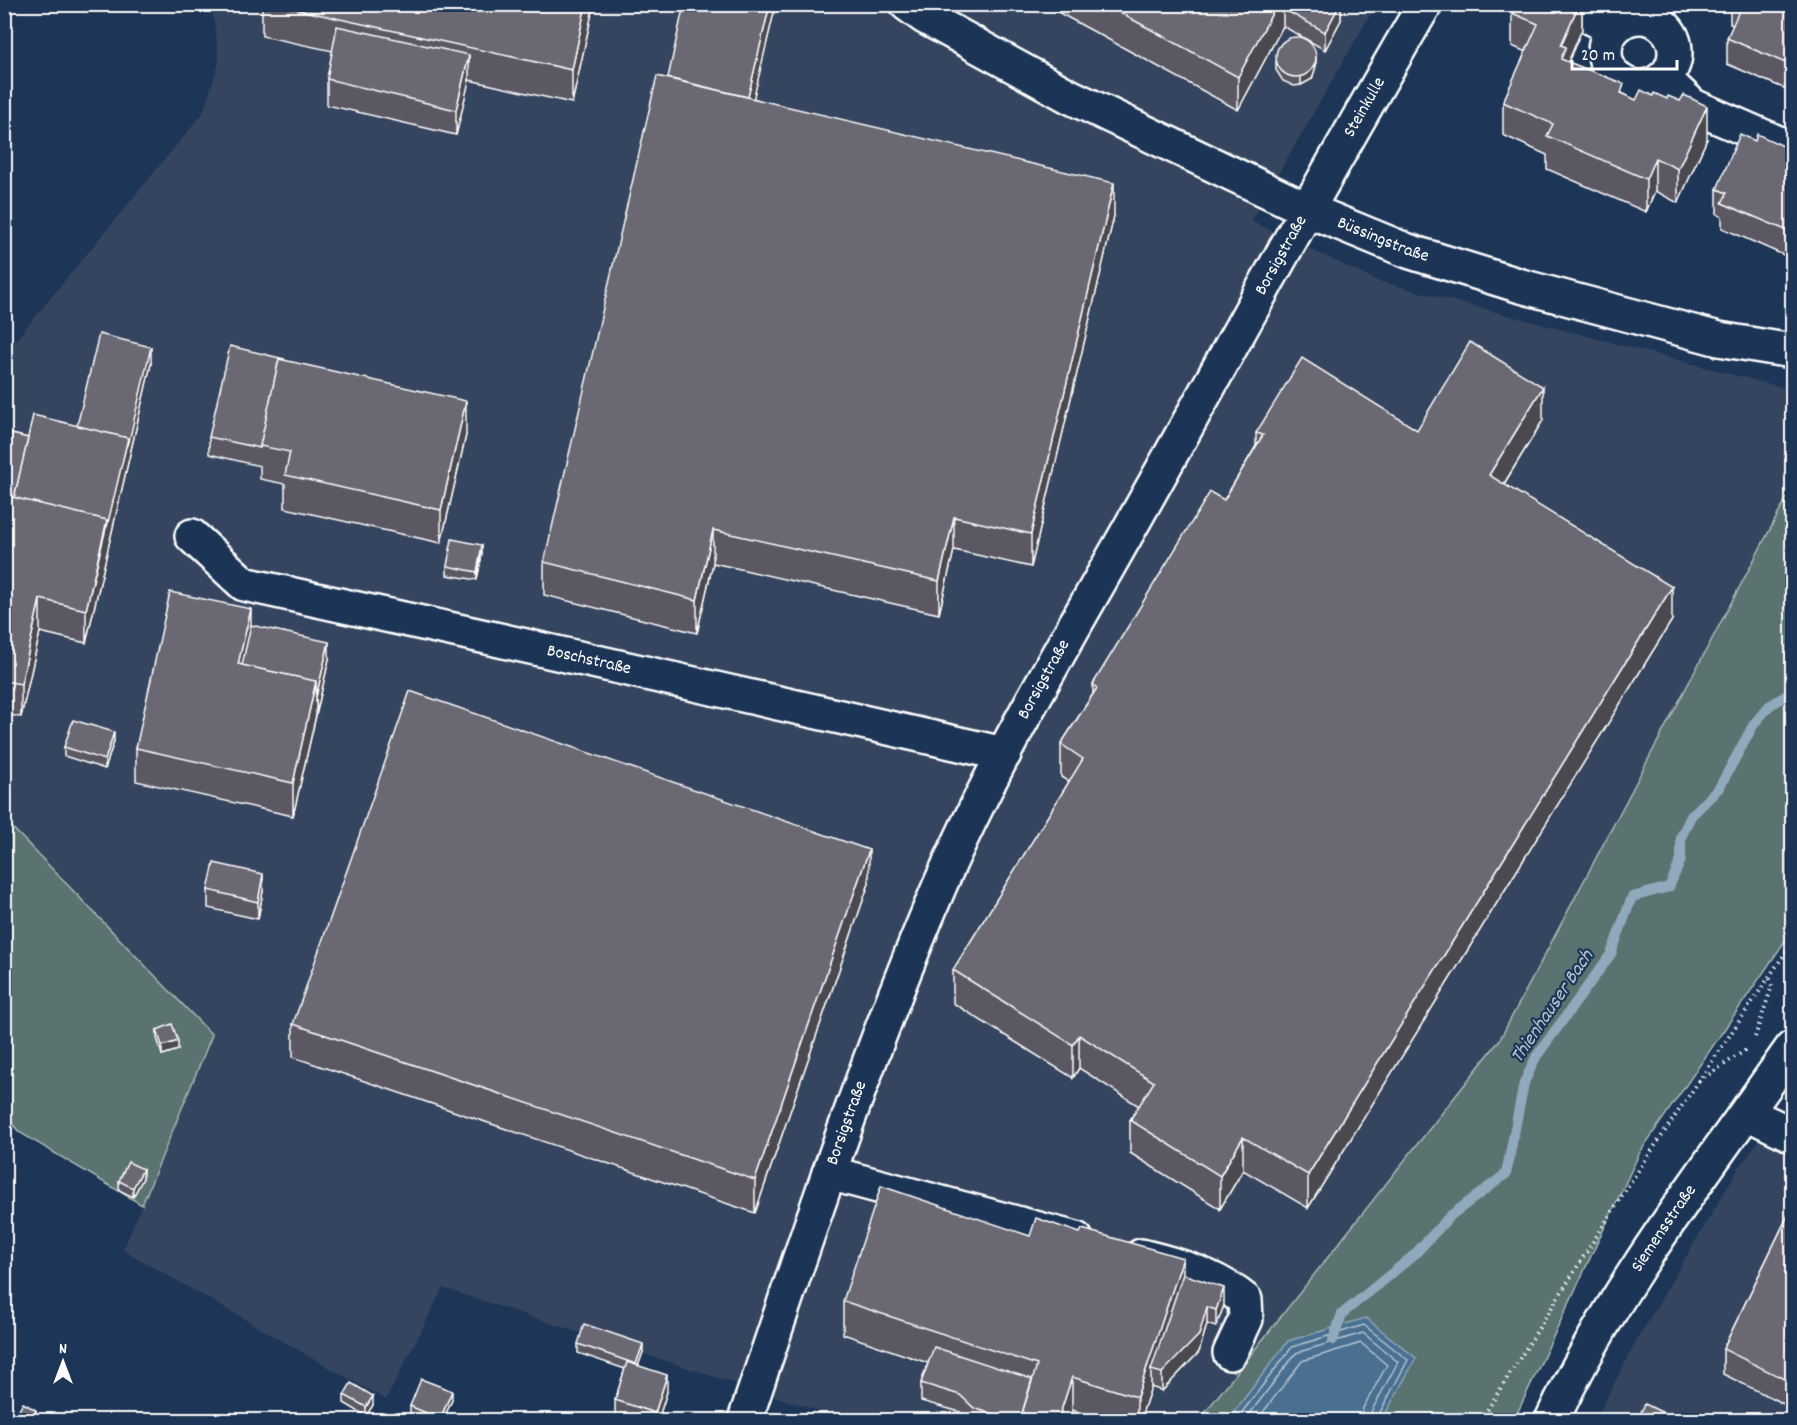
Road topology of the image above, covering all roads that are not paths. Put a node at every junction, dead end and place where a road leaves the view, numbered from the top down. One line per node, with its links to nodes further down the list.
1 (907, 4): 7 (street, Büssingstraße)
2 (1425, 4): 7 (street, Steinkulle)
3 (1568, 5): 4 (street)
4 (1613, 28): 5 (street); 5 (street)
5 (1663, 78): 6 (street)
6 (1792, 149)
7 (1308, 210): 8 (street, Büssingstraße); 10 (street, Borsigstraße)
8 (1792, 351)
9 (192, 536): 10 (street, Boschstraße)
10 (1004, 754): 14 (street, Borsigstraße)
11 (1792, 1048): 12 (street, Siemensstraße)
12 (1747, 1113): 13 (street); 17 (street, Siemensstraße)
13 (1792, 1135)
14 (829, 1173): 15 (street, Borsigstraße); 16 (street, Borsigstraße)
15 (1230, 1353)
16 (745, 1420)
17 (1552, 1420)

